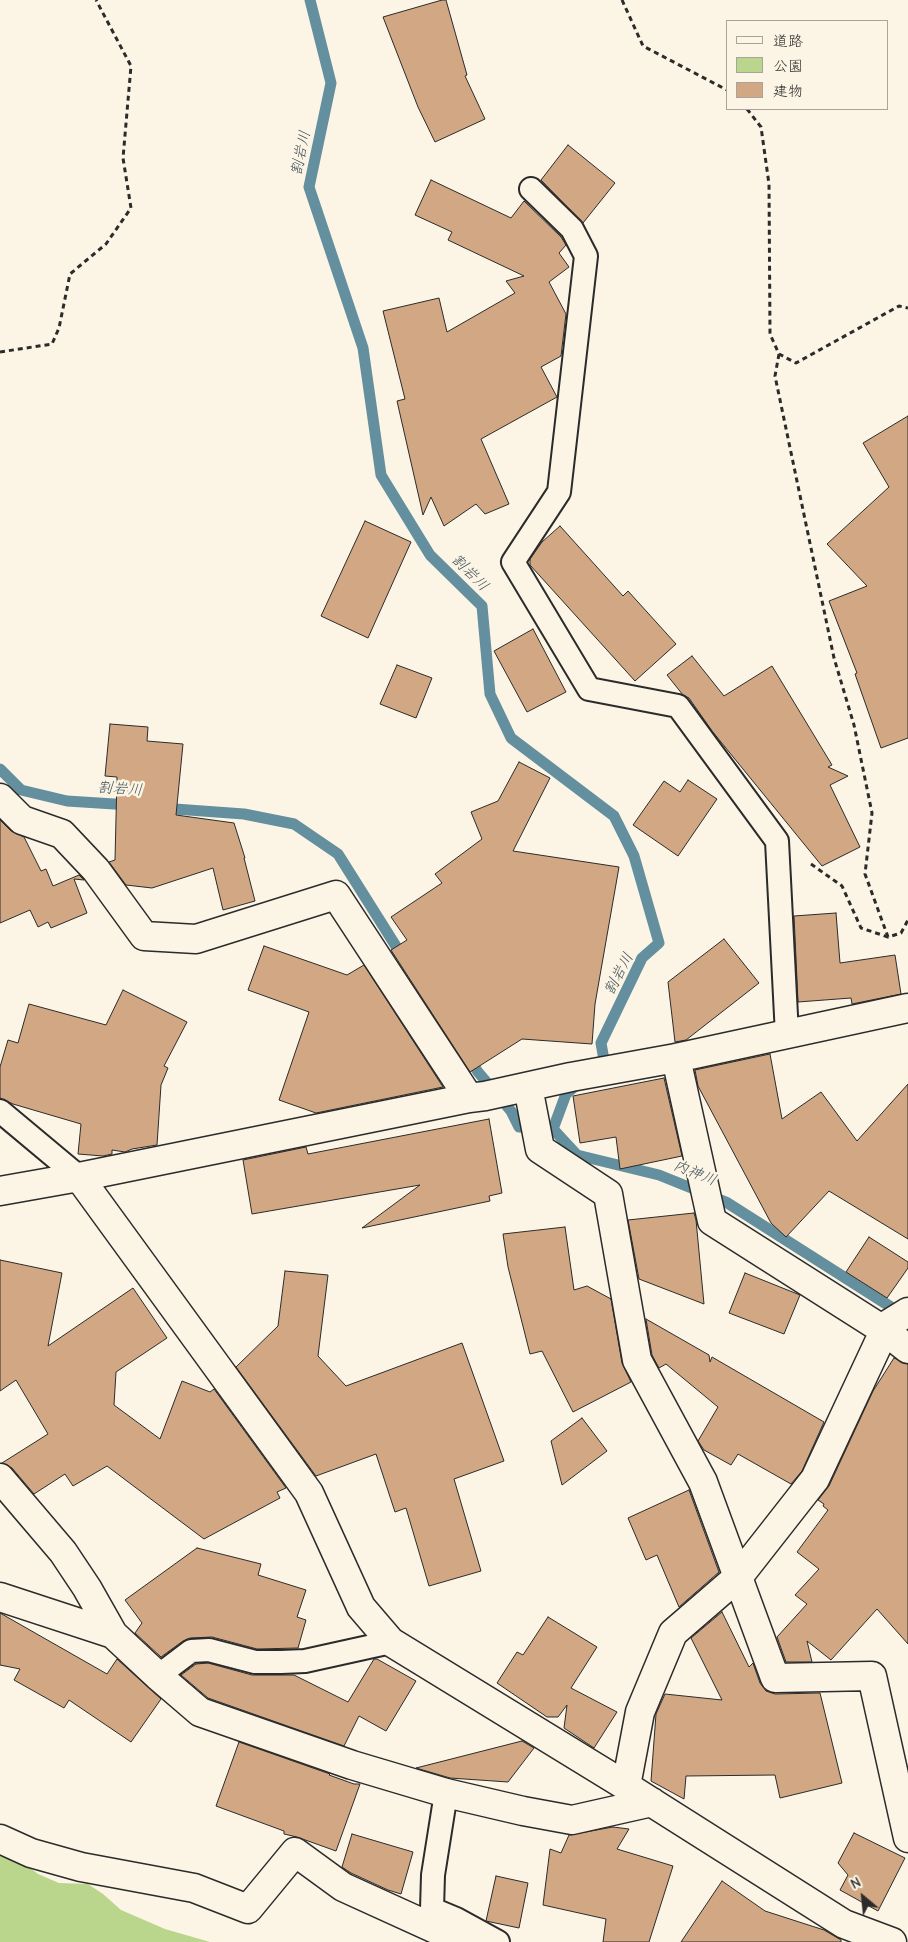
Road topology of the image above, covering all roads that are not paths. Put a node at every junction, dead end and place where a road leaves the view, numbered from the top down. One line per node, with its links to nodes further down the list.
1 (531, 188): 4 (lane)
2 (0, 798): 6 (street)
3 (908, 1008): 4 (street)
4 (787, 1035): 5 (street)
5 (676, 1058): 6 (street); 10 (street)
6 (504, 1095): 8 (street); 13 (street)
7 (0, 1111): 8 (lane)
8 (79, 1177): 9 (street); 16 (street)
9 (0, 1191)
10 (893, 1322): 11 (street); 13 (street)
11 (908, 1349)
12 (0, 1478): 15 (street)
13 (738, 1576): 18 (street); 21 (street)
14 (0, 1597): 15 (street)
15 (113, 1634): 17 (street)
16 (391, 1642): 17 (lane); 18 (street)
17 (158, 1676): 19 (street)
18 (626, 1786): 20 (street)
19 (446, 1793): 20 (street); 24 (lane)
20 (652, 1802): 25 (street)
21 (908, 1838)
22 (0, 1839): 23 (street)
23 (464, 1942)
24 (498, 1942)
25 (892, 1942)

